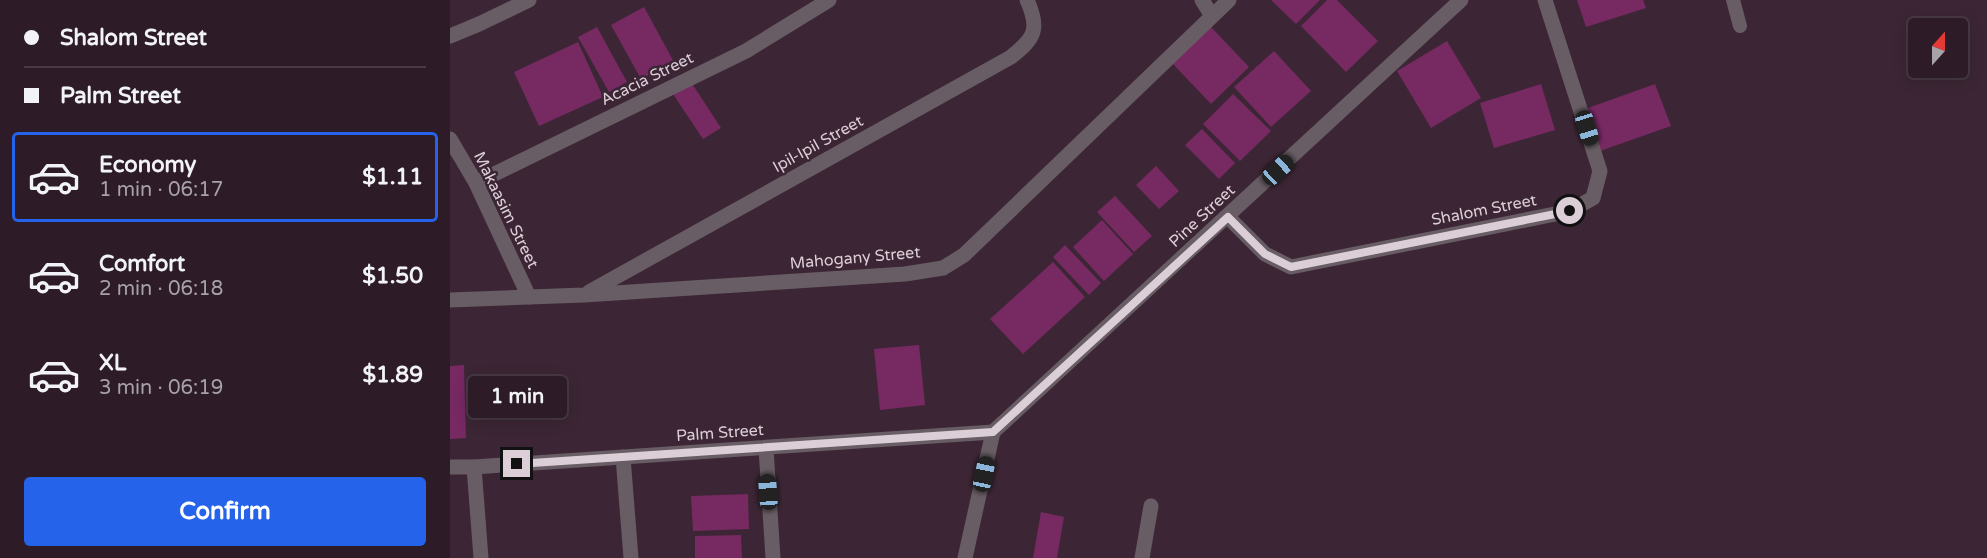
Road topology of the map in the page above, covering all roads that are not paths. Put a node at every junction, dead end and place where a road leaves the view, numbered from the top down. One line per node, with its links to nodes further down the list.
1 (529, 0): 11 (street)
2 (829, 0): 13 (street, Acacia Street)
3 (1027, 0): 15 (street, Ipil-Ipil Street)
4 (1202, 0): 9 (street)
5 (1228, 0): 9 (street, Mahogany Street)
6 (1461, 0): 14 (street, Pine Street)
7 (1545, 0): 14 (street, Shalom Street)
8 (1733, 0): 10 (lane)
9 (1212, 16): 15 (street, Mahogany Street)
10 (1740, 26)
11 (450, 36)
12 (450, 140): 13 (street, Makaasim Street)
13 (476, 183): 16 (street, Makaasim Street)
14 (1228, 217): 18 (street, Pine Street)
15 (584, 295): 16 (street, Mahogany Street)
16 (528, 297): 17 (street, Mahogany Street)
17 (450, 300)
18 (993, 432): 19 (street, Palm Street); 27 (street)
19 (766, 448): 20 (street, Palm Street); 26 (street)
20 (624, 457): 22 (street, Palm Street); 25 (street)
21 (450, 467): 22 (street, Palm Street)
22 (474, 467): 24 (street)
23 (1151, 506): 28 (street)
24 (481, 558)
25 (631, 558)
26 (773, 558)
27 (965, 558)
28 (1142, 558)

